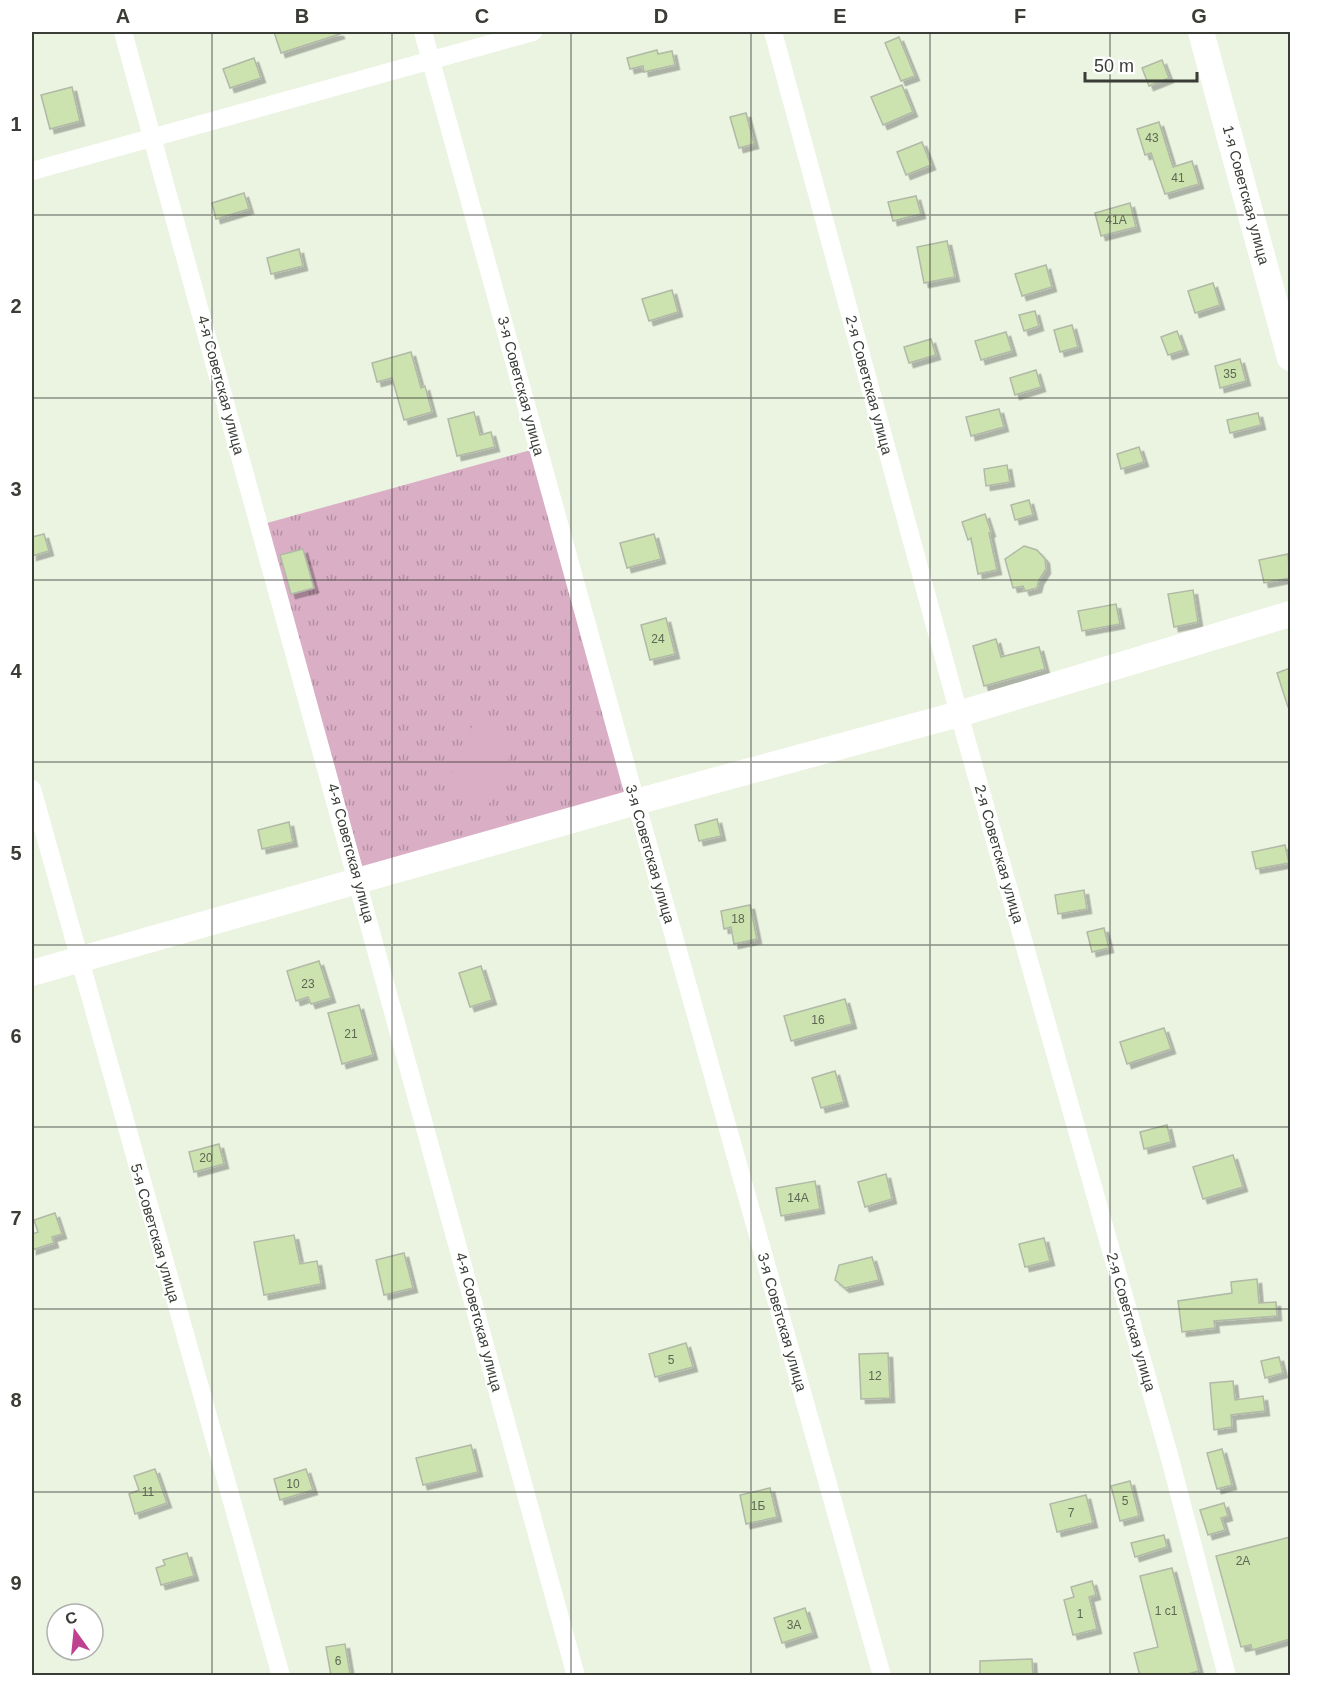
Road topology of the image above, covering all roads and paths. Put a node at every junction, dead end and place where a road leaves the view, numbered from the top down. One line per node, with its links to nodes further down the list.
1 (123, 32): 7 (street, 4-я Советская улица)
2 (423, 32): 6 (street, 3-я Советская улица)
3 (532, 32): 6 (street)
4 (773, 32): 11 (street, 2-я Советская улица)
5 (1201, 32): 9 (street, 1-я Советская улица)
6 (430, 58): 7 (street); 13 (street, 3-я Советская улица)
7 (152, 137): 8 (street); 14 (street, 4-я Советская улица)
8 (32, 171)
9 (1290, 358)
10 (1290, 614): 11 (street)
11 (959, 714): 13 (street); 20 (street, 2-я Советская улица)
12 (32, 789): 15 (street, 5-я Советская улица)
13 (636, 802): 14 (street); 19 (street, 3-я Советская улица)
14 (358, 881): 15 (street); 18 (street, 4-я Советская улица)
15 (78, 960): 16 (street); 17 (street, 5-я Советская улица)
16 (32, 973)
17 (281, 1676)
18 (576, 1676)
19 (882, 1676)
20 (1227, 1676)

